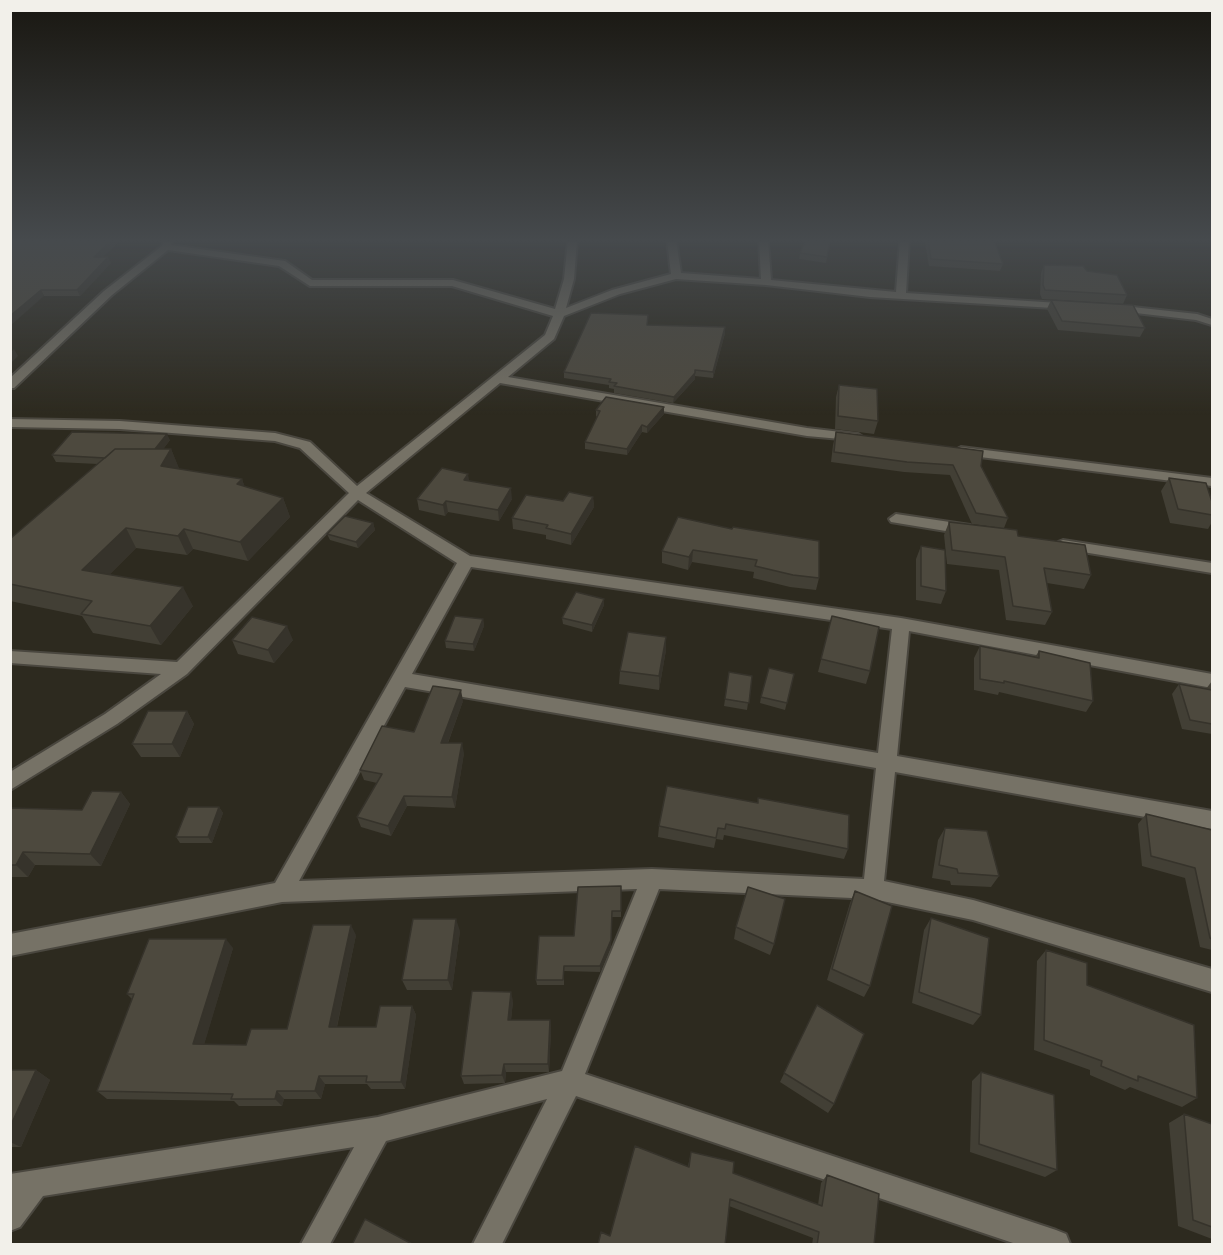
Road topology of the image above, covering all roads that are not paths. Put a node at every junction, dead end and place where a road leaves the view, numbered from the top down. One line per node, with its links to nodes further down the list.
1 (102, 299): 11 (street)
2 (506, 299): 8 (street)
3 (563, 299): 8 (street)
4 (599, 299): 8 (street)
5 (960, 299): 6 (street)
6 (1084, 306)
7 (1105, 308): 9 (street)
8 (559, 314): 10 (street)
9 (1212, 322)
10 (498, 379): 13 (street); 16 (street)
11 (10, 385)
12 (10, 423): 16 (street)
13 (877, 441)
14 (946, 449): 15 (street)
15 (1212, 482)
16 (357, 493): 20 (street); 24 (street)
17 (896, 519): 18 (street)
18 (990, 534)
19 (1049, 543): 21 (street)
20 (466, 561): 22 (street); 25 (street)
21 (1212, 568)
22 (901, 624): 26 (street); 27 (street)
23 (10, 657): 24 (street)
24 (181, 669): 28 (street)
25 (400, 679): 27 (street); 32 (street)
26 (1212, 681)
27 (886, 762): 29 (street); 31 (street)
28 (10, 782)
29 (1212, 820)
30 (652, 879): 31 (street); 32 (street); 35 (street)
31 (873, 889): 34 (street)
32 (282, 892): 33 (street)
33 (10, 945)
34 (1212, 981)
35 (570, 1081): 36 (street); 40 (street); 41 (street)
36 (378, 1130): 37 (street); 39 (street)
37 (23, 1185): 38 (street)
38 (10, 1217)
39 (315, 1245)
40 (487, 1245)
41 (1056, 1245)

